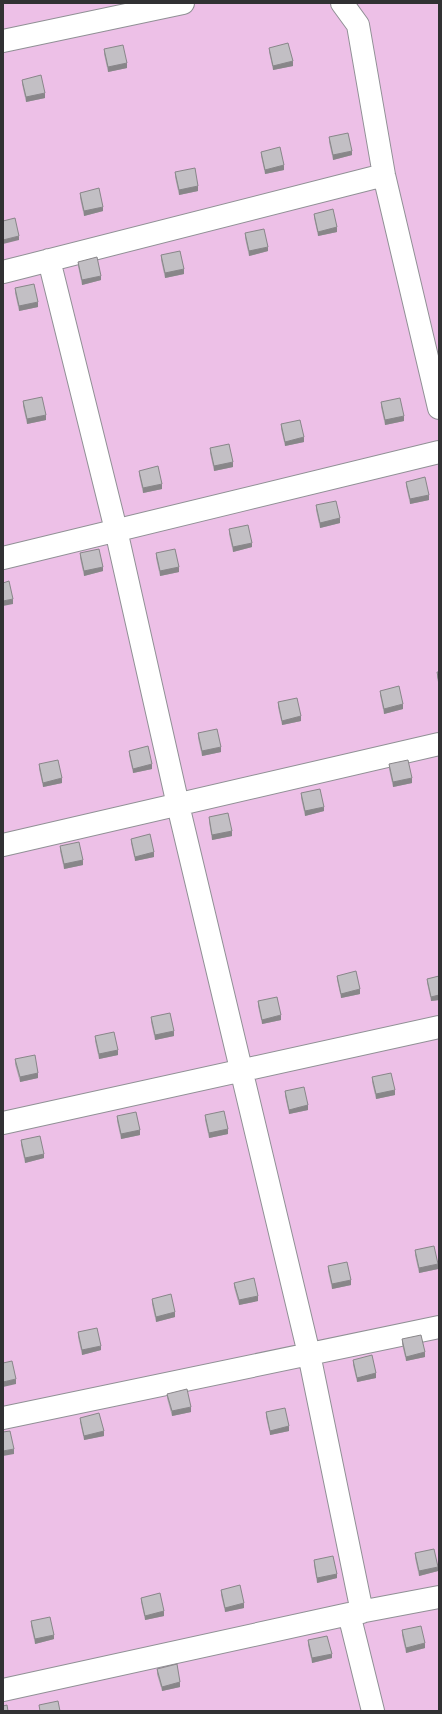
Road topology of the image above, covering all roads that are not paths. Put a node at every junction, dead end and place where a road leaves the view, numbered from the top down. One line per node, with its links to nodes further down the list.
1 (183, 3): 3 (lane)
2 (342, 3): 4 (lane)
3 (3, 41)
4 (384, 175): 5 (lane); 7 (lane)
5 (49, 260): 6 (lane); 9 (lane)
6 (3, 272)
7 (439, 408)
8 (439, 452): 9 (lane)
9 (116, 530): 10 (lane); 12 (lane)
10 (3, 558)
11 (439, 744): 12 (lane)
12 (178, 805): 13 (lane); 15 (lane)
13 (3, 845)
14 (439, 1027): 15 (lane)
15 (241, 1071): 16 (lane); 18 (lane)
16 (3, 1123)
17 (439, 1326): 18 (lane)
18 (309, 1354): 19 (lane); 21 (lane)
19 (3, 1418)
20 (439, 1597): 21 (lane)
21 (356, 1613): 22 (lane); 23 (lane)
22 (3, 1690)
23 (373, 1711)

